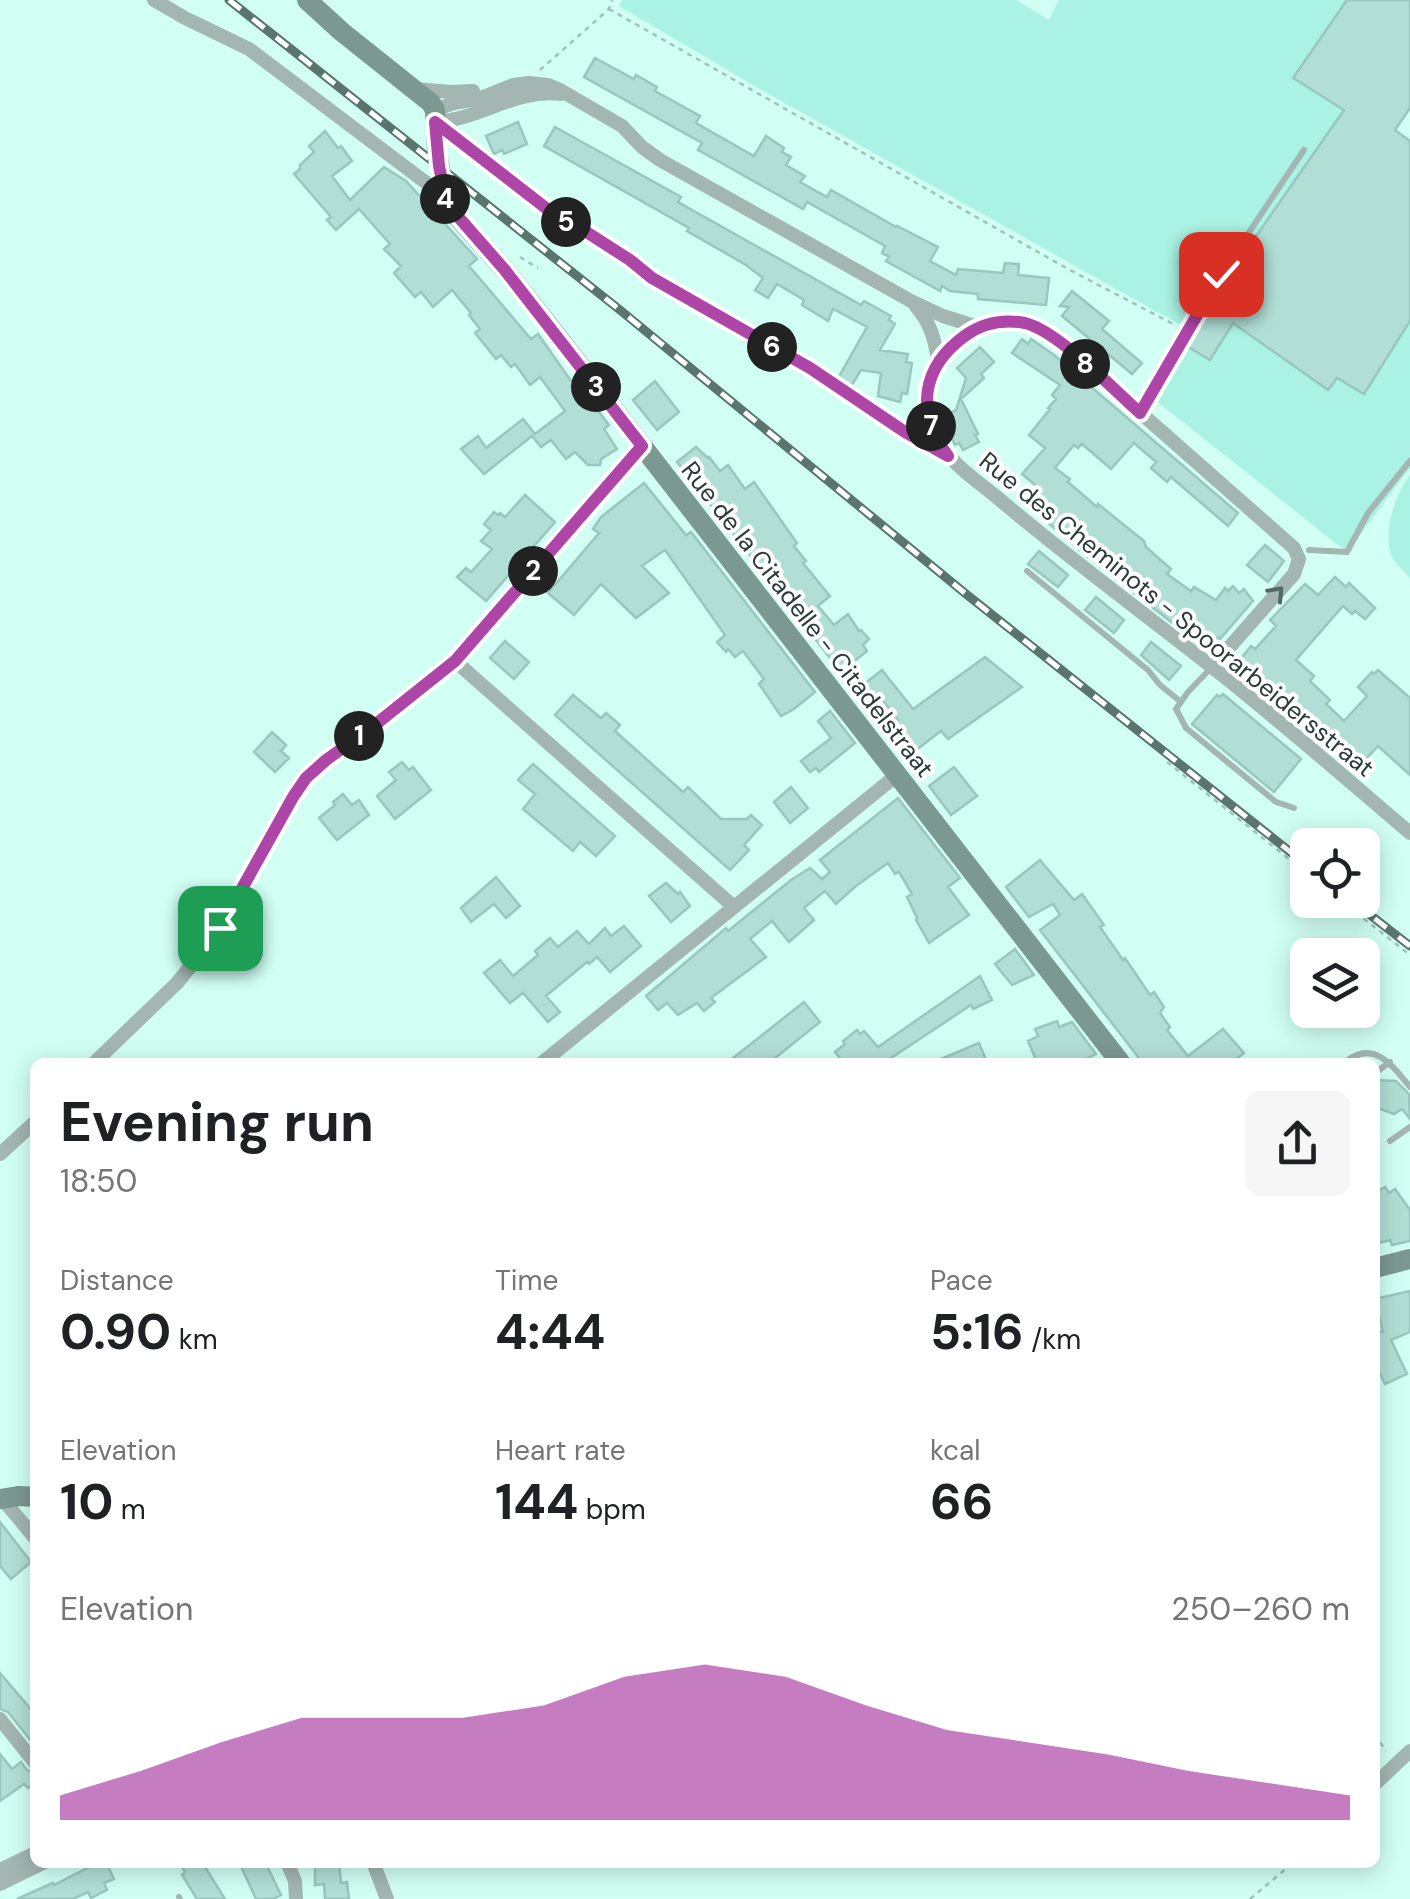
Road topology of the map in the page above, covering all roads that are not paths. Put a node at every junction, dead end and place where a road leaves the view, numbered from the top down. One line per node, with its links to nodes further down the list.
1 (154, 0): 8 (street)
2 (307, 0): 4 (street)
3 (521, 84): 4 (street); 5 (street); 6 (street)
4 (413, 88): 6 (street)
5 (571, 97): 6 (street); 9 (street)
6 (435, 116): 8 (street, Rue de la Citadelle - Citadelstraat)
7 (1304, 150): 12 (lane)
8 (445, 197): 13 (street, Rue de la Citadelle - Citadelstraat)
9 (911, 301): 10 (street); 11 (street)
10 (978, 327): 11 (street); 12 (street)
11 (938, 361): 18 (street, Rue des Cheminots - Spoorarbeidersstraat)
12 (1140, 413): 18 (street, one-way to 12)
13 (642, 446): 17 (street); 20 (street, Rue de la Citadelle - Citadelstraat)
14 (1410, 461): 15 (lane)
15 (1309, 550)
16 (1027, 570): 19 (lane)
17 (455, 661): 23 (street); 24 (street)
18 (1212, 667): 19 (lane); 22 (street, Rue des Cheminots - Spoorarbeidersstraat)
19 (1181, 702): 21 (lane)
20 (898, 774): 23 (street); 26 (street, Rue de la Citadelle - Citadelstraat)
21 (1294, 808)
22 (1410, 833)
23 (733, 906): 25 (street)
24 (100, 1058)
25 (548, 1058)
26 (1117, 1058)
27 (1350, 1058): 28 (lane)
28 (1390, 1062): 29 (lane); 30 (lane)
29 (1380, 1069)
30 (1410, 1087)
31 (30, 1127): 34 (street)
32 (1410, 1127): 33 (lane)
33 (1390, 1141)
34 (0, 1154)
35 (1410, 1259): 36 (street)
36 (1380, 1267)
37 (30, 1497): 38 (street)
38 (1, 1498): 39 (street)
39 (30, 1532)
40 (0, 1719): 42 (street)
41 (1410, 1751): 43 (street)
42 (30, 1757)
43 (1380, 1779)
44 (30, 1855): 48 (street)
45 (33, 1868): 49 (street)
46 (290, 1868): 50 (street)
47 (376, 1868): 51 (street)
48 (0, 1870)
49 (0, 1884)
50 (296, 1899)
51 (386, 1899)

